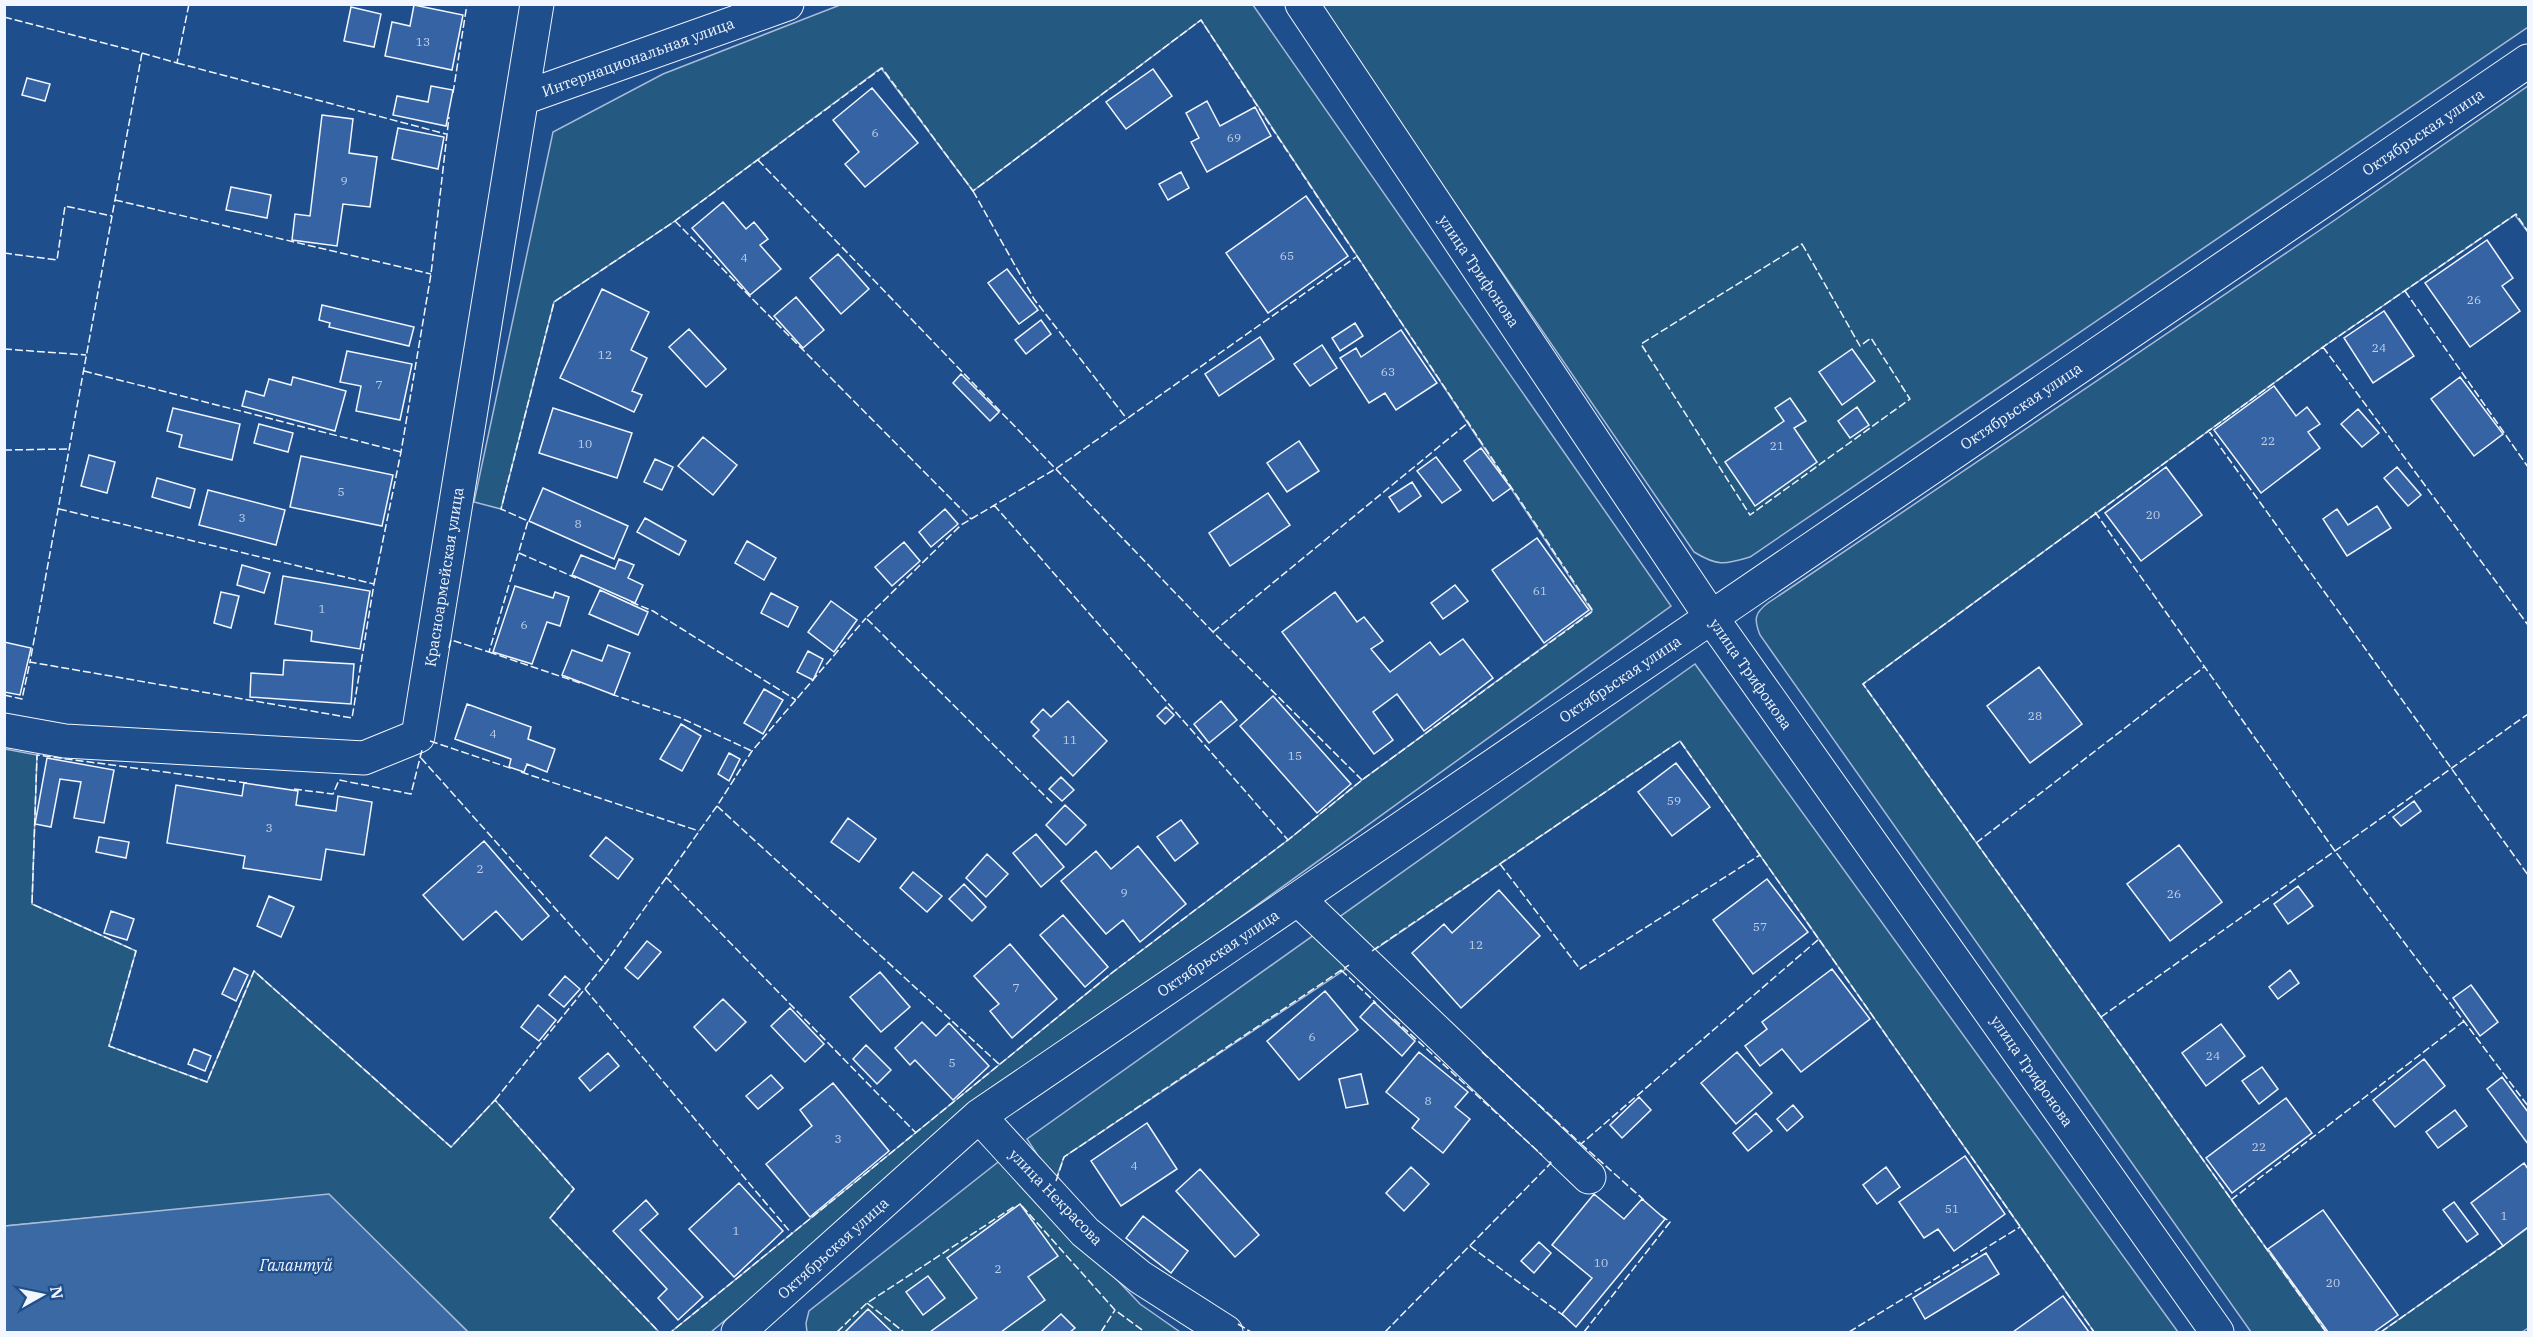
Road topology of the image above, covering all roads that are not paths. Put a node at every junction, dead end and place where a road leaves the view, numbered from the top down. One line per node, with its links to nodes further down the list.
1 (537, 4): 5 (street, Красноармейская улица)
2 (787, 4): 5 (street, Интернациональная улица)
3 (1302, 4): 6 (street, улица Трифонова)
4 (2529, 61): 6 (street, Октябрьская улица)
5 (523, 98): 7 (street, Красноармейская улица)
6 (1711, 617): 8 (street, Октябрьская улица); 13 (street, улица Трифонова)
7 (4, 730)
8 (1298, 899): 9 (street, Октябрьская улица); 10 (street)
9 (979, 1116): 11 (street, Октябрьская улица); 12 (street, улица Некрасова)
10 (1589, 1177)
11 (738, 1332)
12 (1226, 1332)
13 (2217, 1332)

